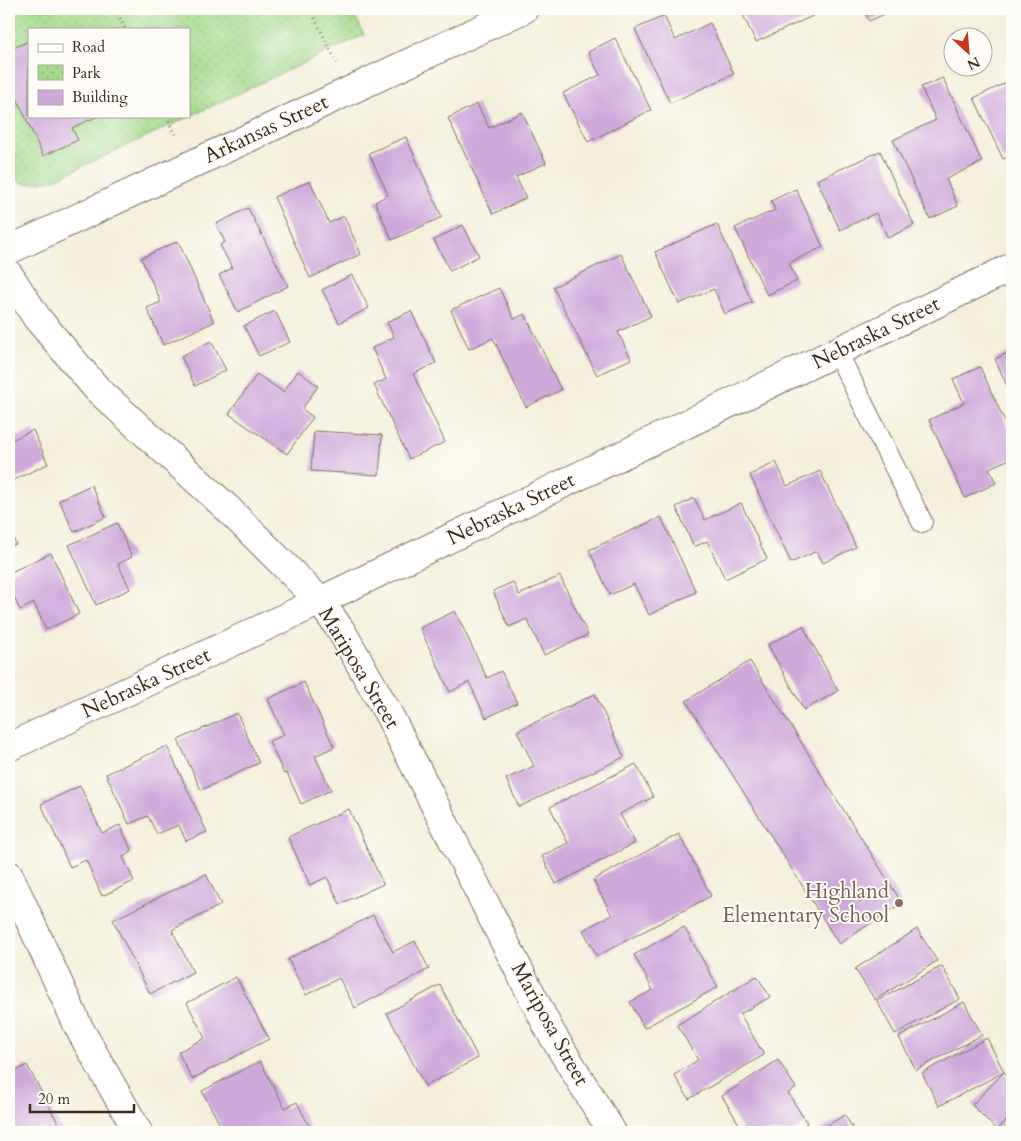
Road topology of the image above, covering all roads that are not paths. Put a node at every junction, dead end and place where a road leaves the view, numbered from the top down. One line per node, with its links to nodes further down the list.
1 (524, 9): 2 (street, Arkansas Street)
2 (9, 250)
3 (1012, 267): 5 (street, Nebraska Street)
4 (9, 275): 7 (street, Mariposa Street)
5 (837, 352): 6 (lane); 7 (street, Nebraska Street)
6 (922, 522)
7 (320, 601): 8 (street, Nebraska Street); 11 (street, Mariposa Street)
8 (9, 747)
9 (9, 875): 10 (street)
10 (138, 1132)
11 (612, 1132)

